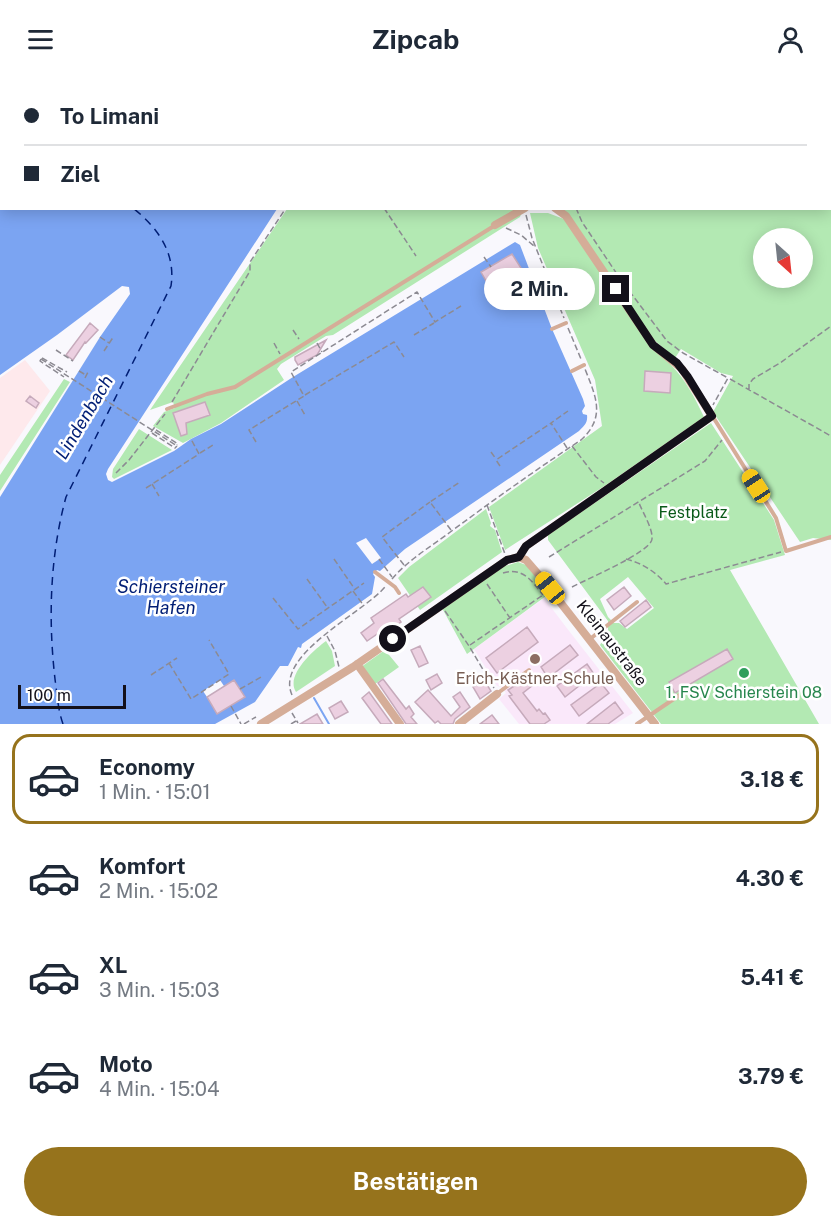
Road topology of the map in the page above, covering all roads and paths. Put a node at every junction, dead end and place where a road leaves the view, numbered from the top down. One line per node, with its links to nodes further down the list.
1 (285, 210): 42 (path)
2 (385, 210): 8 (path)
3 (521, 210): 7 (street)
4 (526, 210): 7 (path)
5 (558, 210): 44 (street)
6 (577, 210): 37 (path)
7 (495, 225): 20 (lane)
8 (416, 256)
9 (484, 256): 10 (path)
10 (490, 267)
11 (461, 306): 12 (path)
12 (435, 322): 17 (path); 27 (path)
13 (566, 323): 16 (lane)
14 (831, 326): 38 (path)
15 (293, 330): 23 (path)
16 (552, 330)
17 (414, 335)
18 (114, 336): 21 (path)
19 (100, 337): 21 (path)
20 (314, 337): 23 (lane); 27 (path)
21 (110, 343): 26 (path)
22 (274, 343): 24 (path)
23 (302, 345): 42 (lane)
24 (276, 348)
25 (56, 350): 30 (path)
26 (105, 351)
27 (323, 352): 39 (path)
28 (404, 357): 39 (path)
29 (41, 359): 34 (path, bridge); 36 (path, bridge); 54 (path, bridge)
30 (73, 362)
31 (584, 365): 33 (lane)
32 (79, 371): 35 (path)
33 (572, 371)
34 (67, 372)
35 (88, 372)
36 (64, 377)
37 (728, 378): 38 (path); 44 (path)
38 (749, 391): 49 (path)
39 (304, 396): 40 (path)
40 (297, 400): 45 (path); 52 (path)
41 (596, 406): 55 (path)
42 (167, 410): 47 (path)
43 (567, 411): 46 (path)
44 (711, 414): 50 (lane); 76 (street)
45 (305, 415)
46 (551, 423): 56 (path); 59 (path)
47 (155, 429): 48 (path); 54 (path, bridge)
48 (152, 433): 54 (path, bridge); 61 (path)
49 (831, 436)
50 (724, 437): 68 (path); 74 (lane)
51 (191, 439): 58 (path)
52 (256, 442)
53 (213, 445): 58 (path)
54 (177, 446)
55 (572, 446): 56 (path); 64 (path)
56 (567, 449): 69 (path)
57 (491, 452): 59 (path)
58 (199, 454): 63 (path)
59 (496, 460): 60 (path)
60 (500, 466)
61 (116, 473)
62 (460, 482): 67 (path)
63 (152, 484): 65 (path); 66 (path)
64 (606, 485)
65 (146, 488)
66 (159, 496)
67 (430, 502): 72 (path); 81 (path)
68 (639, 503): 77 (path); 79 (path)
69 (486, 504): 71 (path); 72 (path)
70 (490, 524): 71 (path)
71 (495, 527): 75 (path)
72 (451, 531): 81 (path)
73 (831, 537): 74 (lane)
74 (786, 550): 79 (path)
75 (505, 554)
76 (519, 557): 94 (street); 99 (street, Kleinaustraße)
77 (549, 557)
78 (379, 559): 84 (path)
79 (626, 559): 89 (path)
80 (334, 560): 90 (path)
81 (404, 565): 84 (path)
82 (511, 571): 97 (path)
83 (375, 572): 87 (lane)
84 (393, 578): 87 (path)
85 (307, 579): 96 (path)
86 (364, 583): 90 (path)
87 (389, 583): 91 (lane); 95 (path)
88 (486, 584): 97 (path)
89 (572, 587)
90 (354, 590): 95 (path); 96 (path)
91 (399, 593)
92 (273, 598): 96 (path)
93 (637, 602): 99 (lane)
94 (441, 606): 101 (path); 104 (street)
95 (365, 607): 98 (path)
96 (328, 608)
97 (510, 618): 101 (path)
98 (326, 635): 107 (path); 112 (path)
99 (589, 639): 114 (street, Kleinaustraße)
100 (209, 640): 103 (path)
101 (469, 646): 111 (path)
102 (177, 658): 103 (path)
103 (169, 663): 106 (path)
104 (358, 666): 107 (street); 119 (street)
105 (529, 670): 111 (lane)
106 (151, 675)
107 (340, 675): 115 (street)
108 (262, 676): 110 (path)
109 (690, 687): 114 (lane)
110 (240, 689)
111 (497, 694): 120 (street)
112 (293, 696)
113 (231, 706): 117 (path)
114 (648, 715): 121 (lane); 122 (street, Kleinaustraße)
115 (259, 720): 117 (path)
116 (298, 723): 118 (path)
117 (243, 724)
118 (291, 724)
119 (400, 724)
120 (459, 724)
121 (637, 724)
122 (656, 724)

